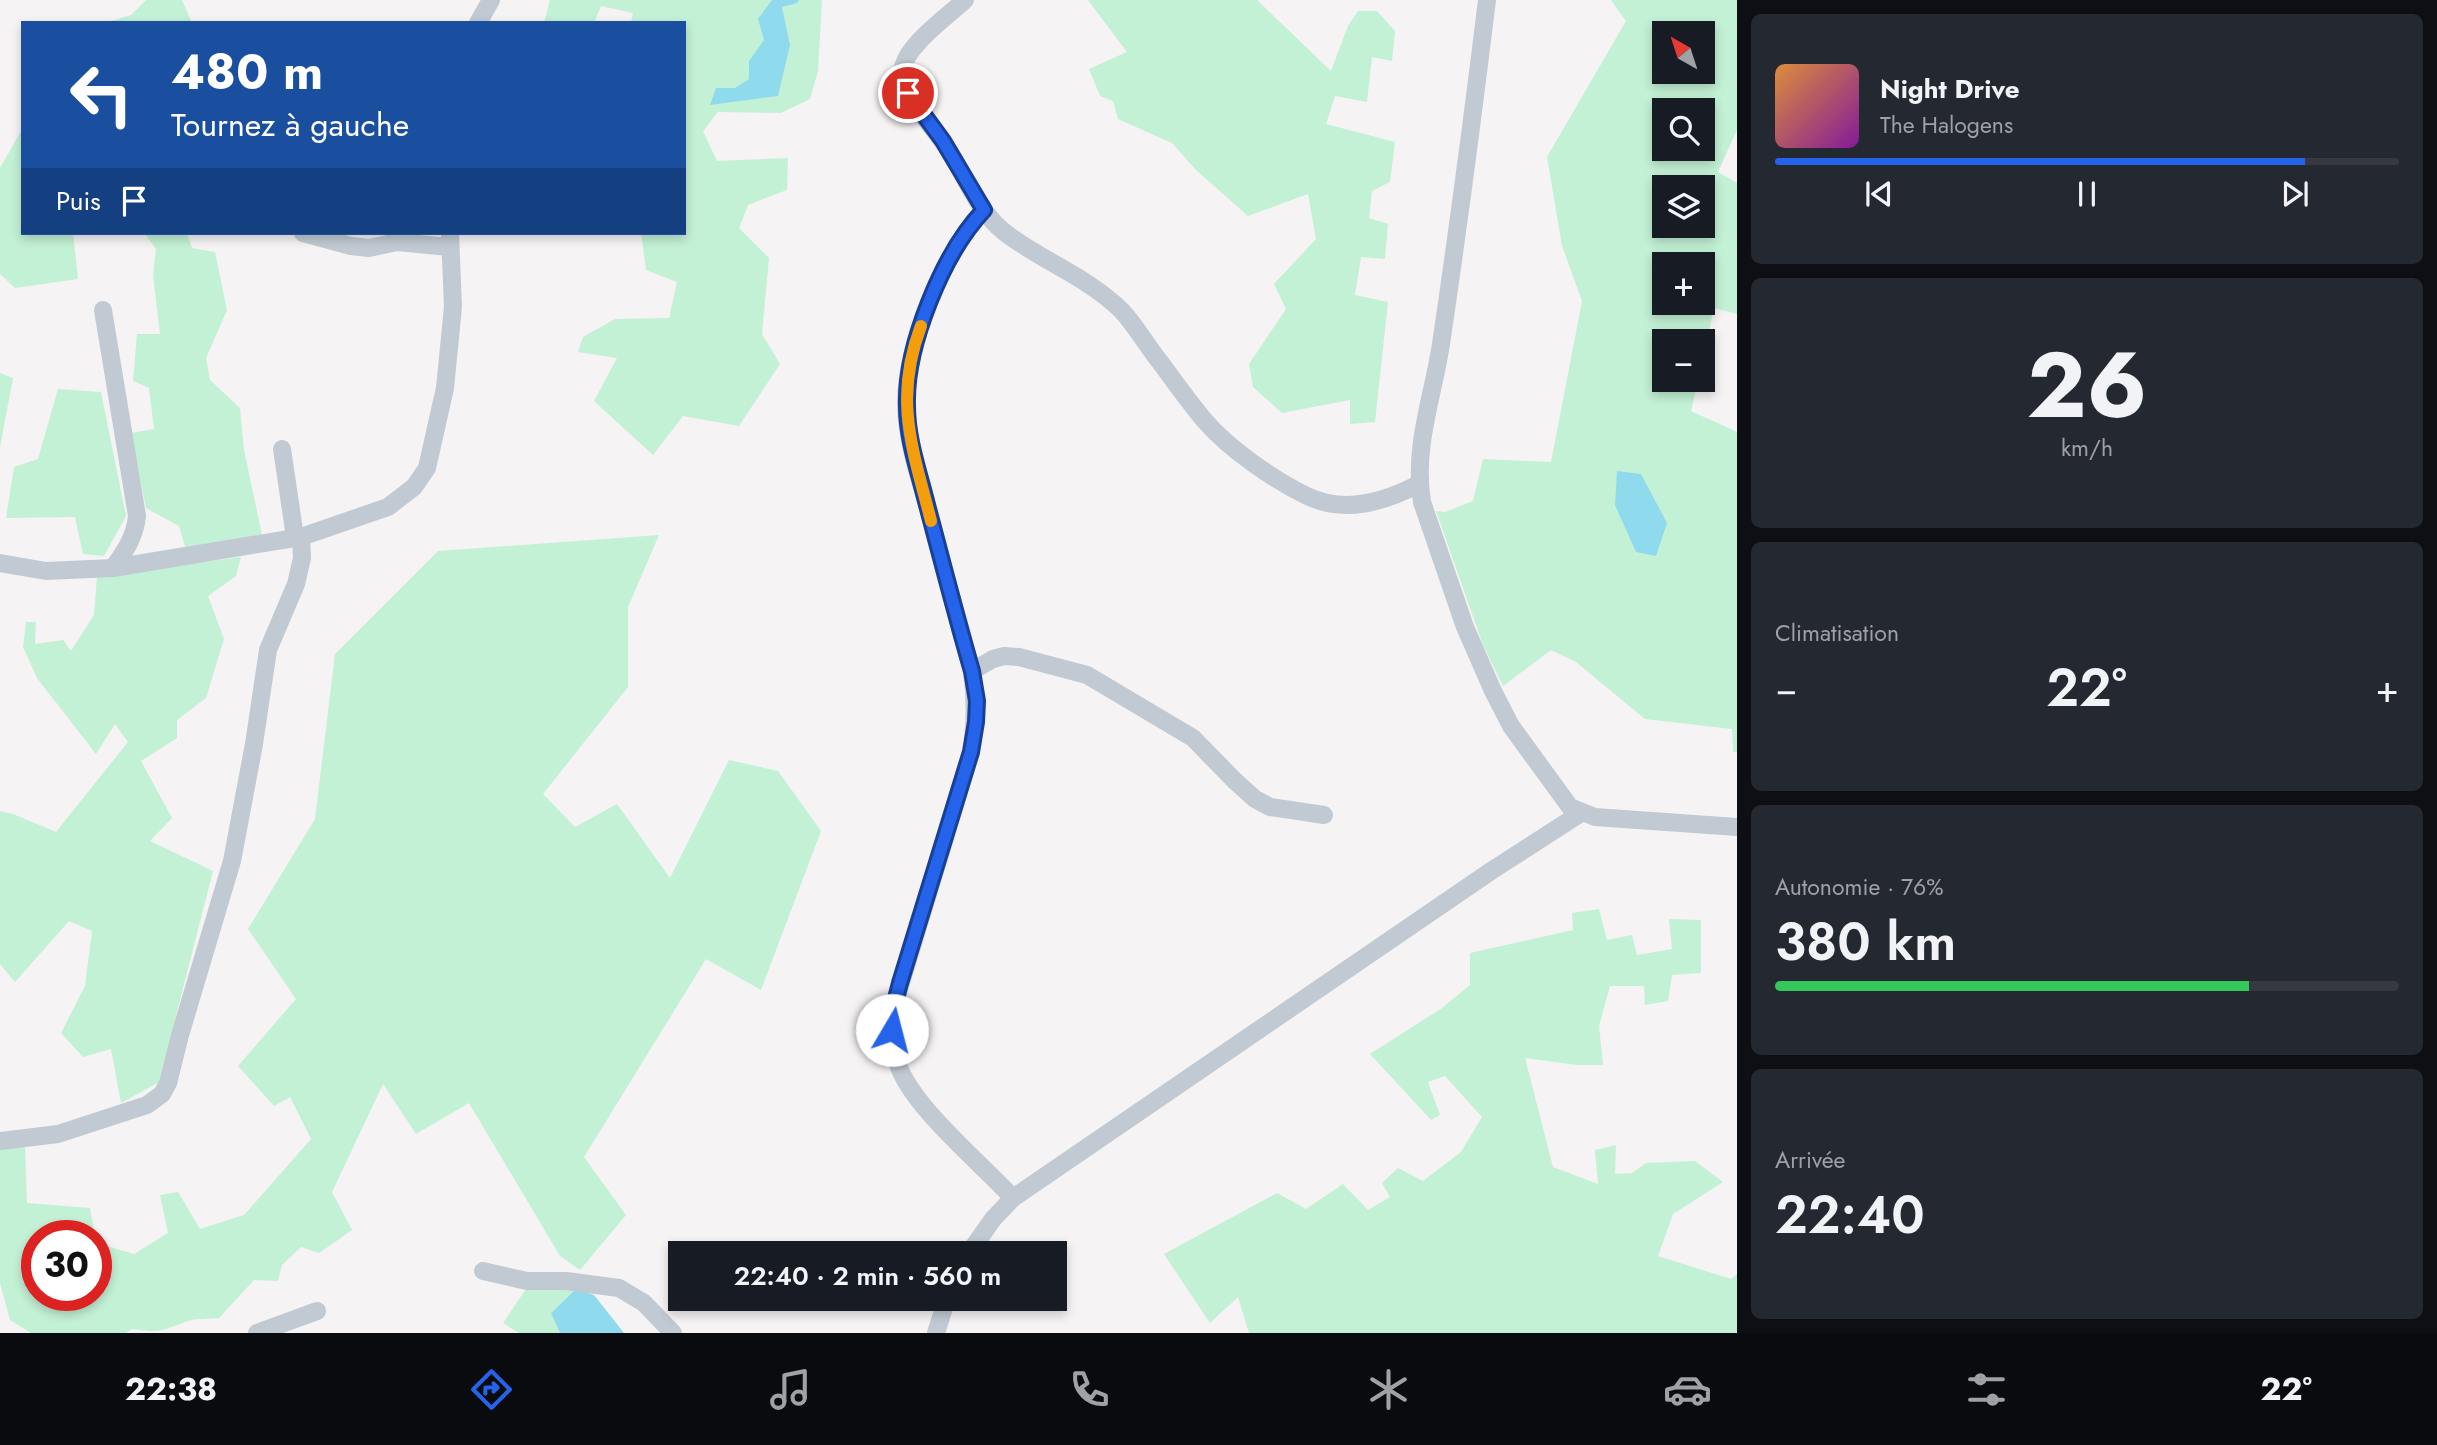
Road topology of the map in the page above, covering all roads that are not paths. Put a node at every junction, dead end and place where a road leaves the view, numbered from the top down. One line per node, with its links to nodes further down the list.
1 (491, 0): 4 (street)
2 (965, 0): 5 (street)
3 (1487, 0): 10 (street)
4 (479, 21)
5 (984, 210): 10 (street); 14 (street)
6 (310, 235): 7 (street)
7 (449, 240): 11 (street)
8 (103, 310): 13 (street)
9 (282, 449): 11 (street)
10 (1419, 484): 15 (street)
11 (298, 537): 13 (street); 18 (street)
12 (0, 563): 13 (street)
13 (113, 568)
14 (972, 671): 16 (street); 19 (street)
15 (1581, 813): 17 (street); 19 (street)
16 (1324, 815)
17 (1737, 827)
18 (0, 1141)
19 (1013, 1198): 20 (street)
20 (978, 1241)
21 (483, 1271): 25 (street)
22 (317, 1311): 24 (street)
23 (943, 1311): 26 (street)
24 (257, 1333)
25 (673, 1333)
26 (936, 1333)

